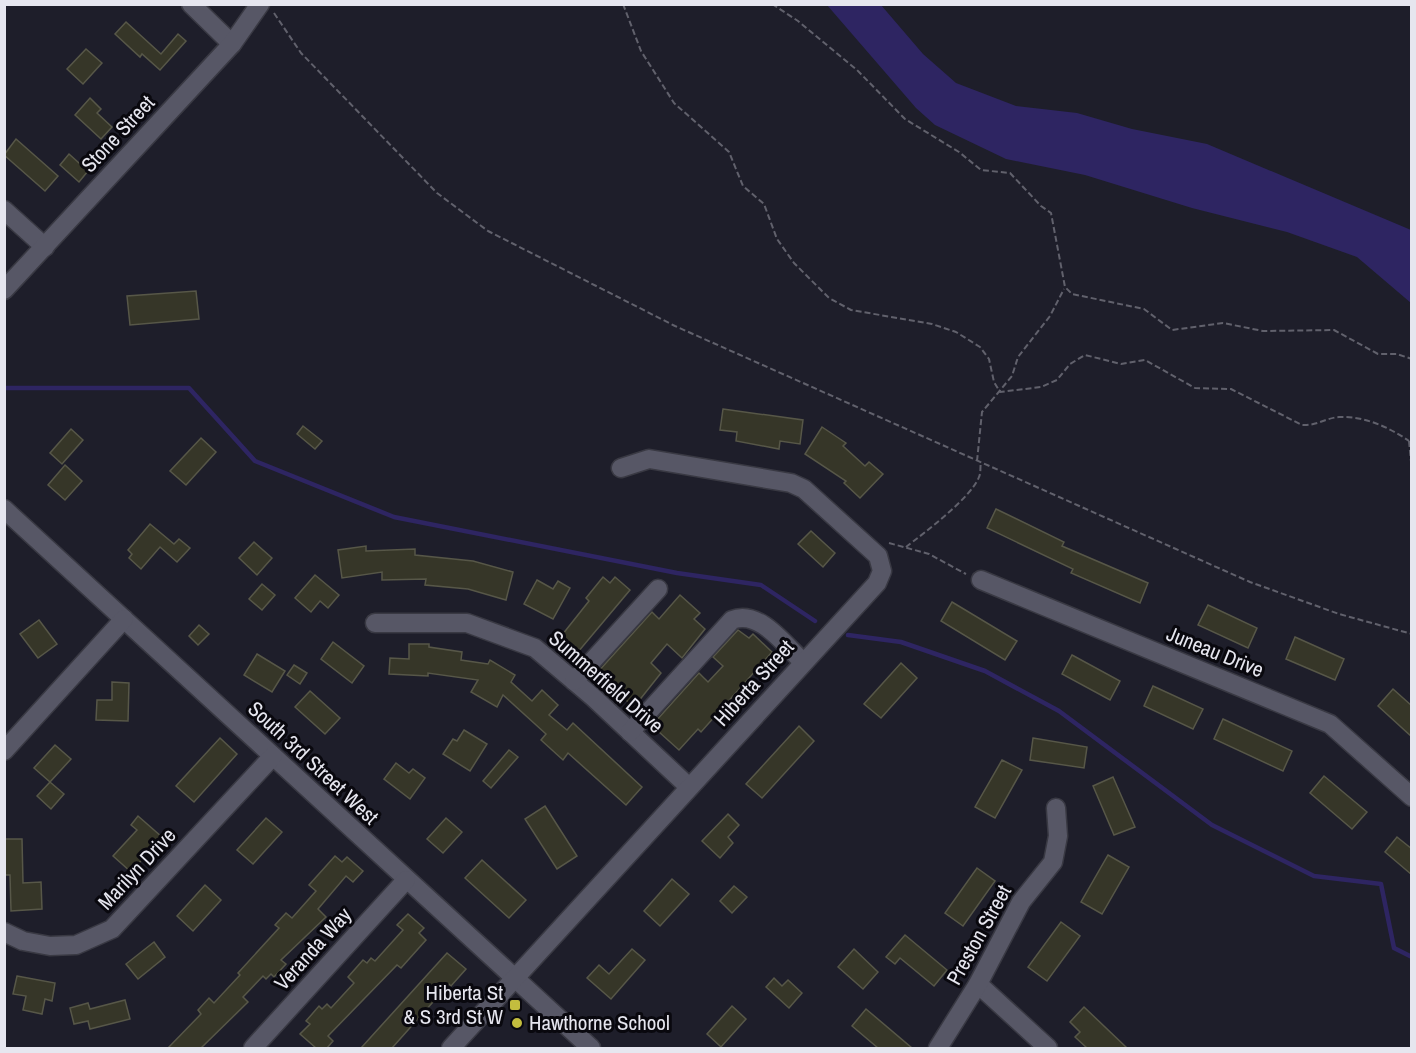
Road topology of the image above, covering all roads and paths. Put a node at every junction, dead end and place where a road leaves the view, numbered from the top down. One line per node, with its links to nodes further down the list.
1 (191, 4): 5 (street)
2 (623, 4): 11 (path)
3 (772, 4): 8 (path)
4 (265, 7): 5 (street, Stone Street); 13 (path)
5 (232, 44): 7 (street, Stone Street)
6 (4, 210): 7 (street)
7 (45, 247): 9 (street, Stone Street)
8 (1065, 288): 10 (path); 11 (path)
9 (4, 290)
10 (1412, 359)
11 (1000, 392): 12 (path); 13 (path)
12 (1410, 440): 15 (path)
13 (979, 462): 18 (path); 23 (path)
14 (621, 468): 24 (street, Hiberta Street)
15 (1412, 472)
16 (4, 509): 21 (street, South 3rd Street West)
17 (889, 543): 18 (path)
18 (906, 547): 19 (path)
19 (981, 580): 30 (street, Juneau Drive)
20 (658, 589): 25 (street)
21 (124, 619): 27 (street); 28 (street, South 3rd Street West)
22 (375, 623): 25 (street, Summerfield Drive)
23 (1412, 634)
24 (803, 662): 26 (street); 29 (street, Hiberta Street)
25 (574, 681): 26 (street, Summerfield Drive)
26 (630, 732): 29 (street, Summerfield Drive)
27 (4, 751)
28 (273, 756): 32 (street, South 3rd Street West); 33 (street, Marilyn Drive)
29 (689, 788): 34 (street, Hiberta Street)
30 (1412, 797)
31 (1056, 808): 35 (street, Preston Street)
32 (406, 880): 34 (street, South 3rd Street West); 36 (street, Veranda Way)
33 (4, 932)
34 (515, 978): 37 (street, Hiberta Street); 38 (street, South 3rd Street West)
35 (978, 984): 39 (street, Preston Street); 40 (street)
36 (253, 1048)
37 (451, 1048)
38 (591, 1048)
39 (938, 1048)
40 (1048, 1048)

